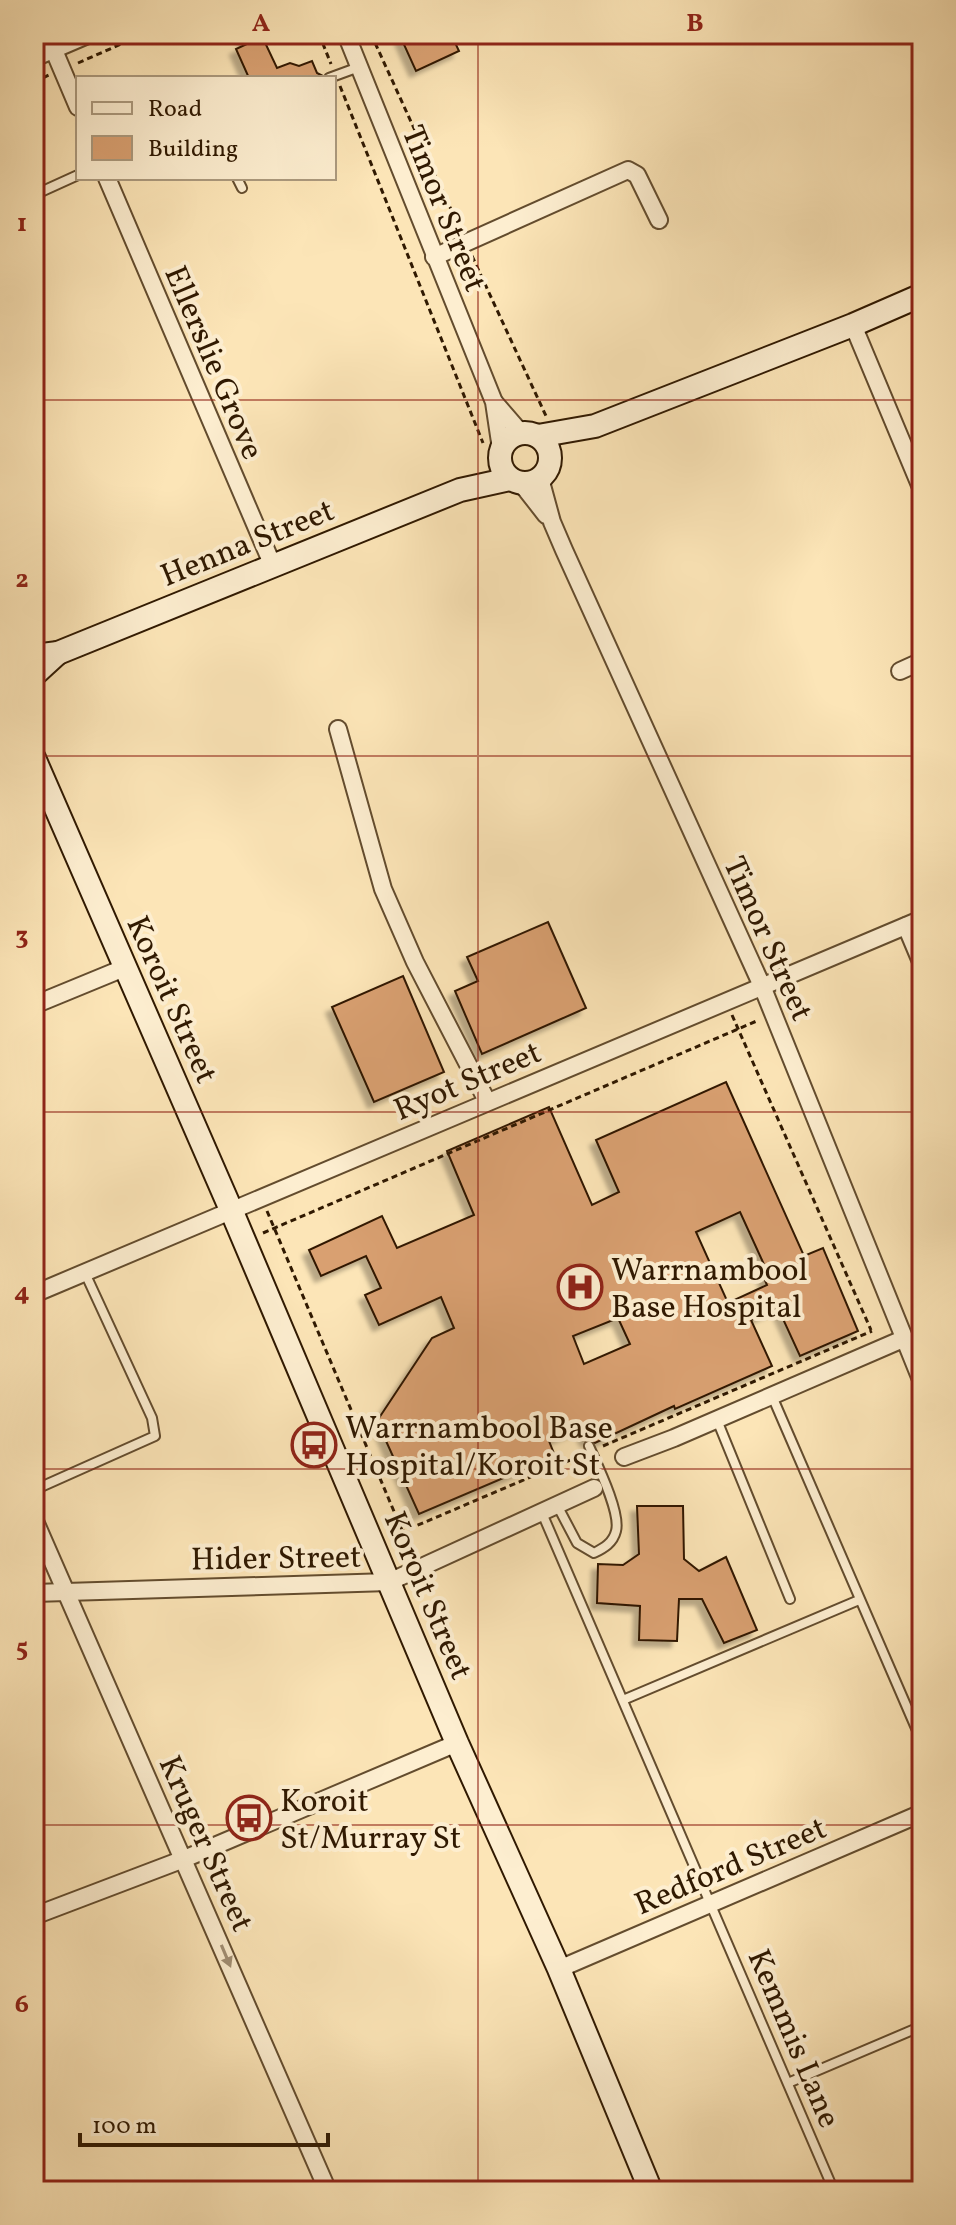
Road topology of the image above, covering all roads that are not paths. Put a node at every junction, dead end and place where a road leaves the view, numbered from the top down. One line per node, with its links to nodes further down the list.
1 (90, 34): 3 (street)
2 (346, 34): 5 (street, Timor Street)
3 (51, 42): 4 (street); 7 (street)
4 (34, 58)
5 (359, 67): 6 (lane); 14 (street, Timor Street)
6 (335, 76)
7 (76, 102)
8 (76, 176): 12 (lane)
9 (108, 180): 24 (street, Ellerslie Grove)
10 (238, 180): 11 (lane)
11 (242, 188)
12 (34, 195)
13 (659, 220): 14 (street)
14 (434, 257): 17 (street, Timor Street)
15 (922, 295): 16 (street, Henna Street)
16 (853, 325): 18 (street, Henna Street); 23 (street)
17 (494, 402): 19 (street, Timor Street); 20 (street, Timor Street)
18 (595, 426): 19 (street, Henna Street); 21 (street, Henna Street)
19 (530, 434): 20 (street, Henna Street); 21 (street)
20 (497, 457): 21 (street); 22 (street, Henna Street)
21 (530, 475): 22 (street, Henna Street); 35 (street, Timor Street)
22 (460, 490): 24 (street, Henna Street)
23 (922, 490)
24 (273, 566): 25 (street, Henna Street)
25 (58, 653): 26 (street, Henna Street); 29 (street, Henna Street)
26 (34, 656)
27 (922, 661): 28 (street)
28 (900, 671)
29 (34, 675)
30 (338, 729): 37 (street)
31 (34, 758): 34 (street, Koroit Street)
32 (914, 923): 33 (street); 35 (street, Ryot Street)
33 (922, 964)
34 (124, 968): 36 (street); 38 (street, Koroit Street)
35 (762, 986): 37 (street, Ryot Street); 41 (street, Timor Street)
36 (34, 1005)
37 (487, 1101): 38 (street, Ryot Street)
38 (232, 1212): 39 (street, Ryot Street); 51 (street, Koroit Street)
39 (84, 1272): 40 (street, Ryot Street); 48 (lane)
40 (34, 1294)
41 (903, 1339): 42 (street, Timor Street); 43 (street)
42 (922, 1382)
43 (772, 1396): 44 (street); 55 (lane)
44 (717, 1420): 46 (street); 54 (lane)
45 (590, 1448): 49 (lane)
46 (624, 1457)
47 (594, 1488): 49 (street, Hider Street)
48 (34, 1490)
49 (549, 1509): 51 (street, Hider Street); 56 (lane, Kemmis Lane)
50 (34, 1519): 52 (street, Kruger Street)
51 (389, 1582): 52 (street, Hider Street); 58 (street, Koroit Street)
52 (65, 1591): 53 (street, Hider Street); 60 (street, Kruger Street)
53 (34, 1593)
54 (790, 1599)
55 (859, 1600): 56 (lane); 57 (lane)
56 (623, 1700): 61 (lane, Kemmis Lane)
57 (922, 1742)
58 (457, 1743): 60 (street); 63 (street, Koroit Street)
59 (922, 1813): 61 (street, Redford Street)
60 (184, 1859): 62 (street); 66 (street, Kruger Street, one-way to 66)
61 (712, 1903): 63 (street, Redford Street); 65 (lane, Kemmis Lane)
62 (34, 1916)
63 (559, 1969): 67 (street, Koroit Street)
64 (922, 2026): 65 (lane)
65 (788, 2083): 68 (lane, Kemmis Lane)
66 (328, 2191)
67 (651, 2191)
68 (834, 2191)

